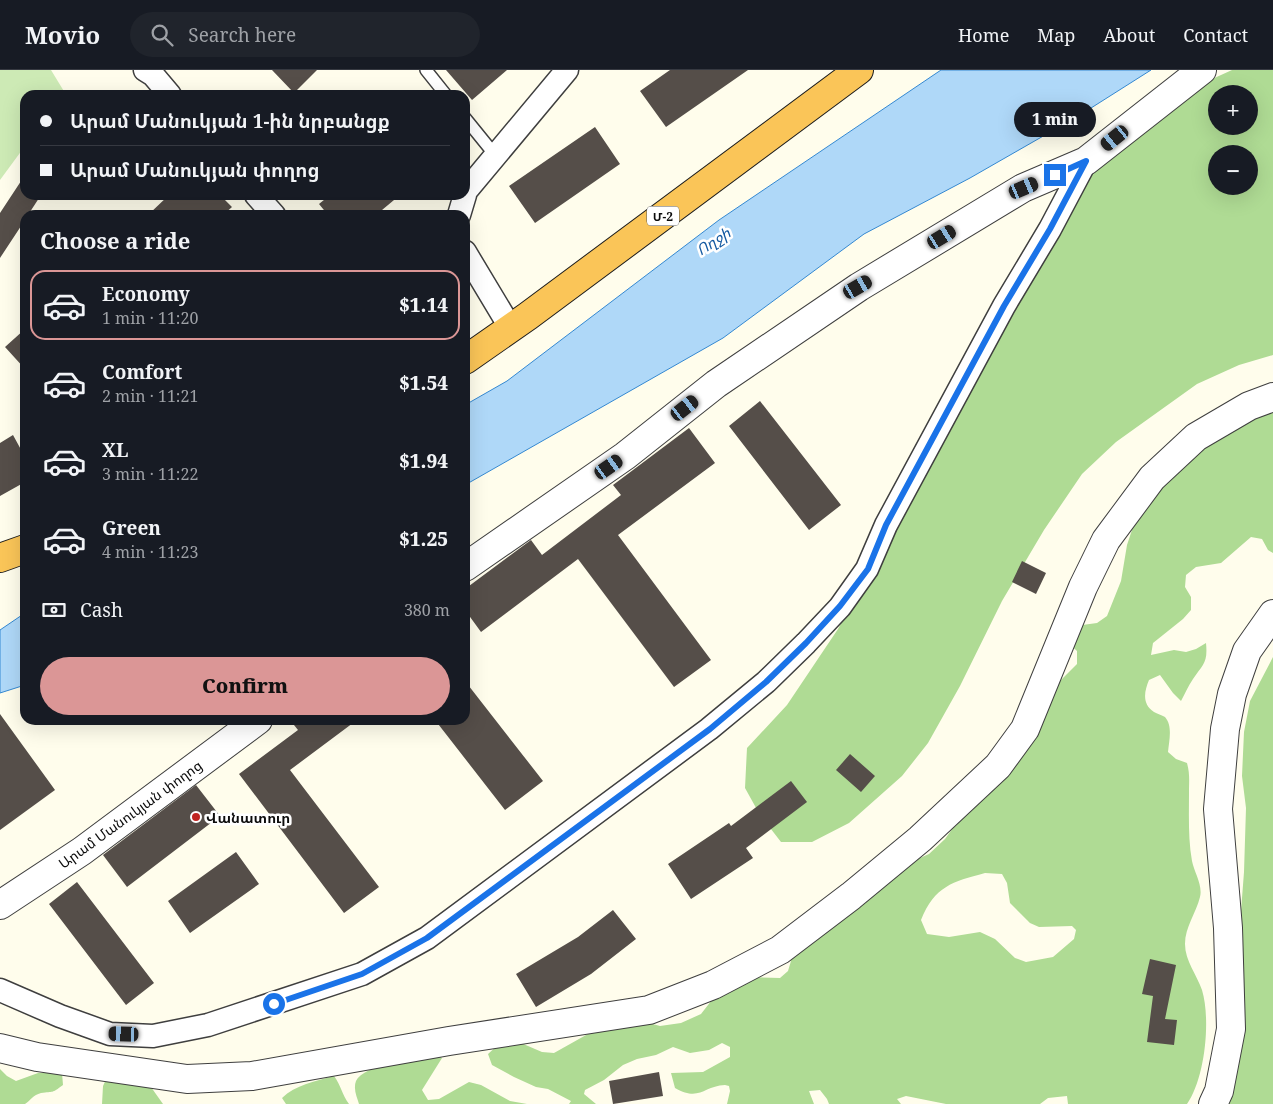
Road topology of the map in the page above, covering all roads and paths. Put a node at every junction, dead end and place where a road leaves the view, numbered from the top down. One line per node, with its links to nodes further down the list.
1 (145, 70): 6 (street)
2 (426, 70): 7 (lane)
3 (567, 70): 9 (street)
4 (859, 70): 15 (highway, Մ-2)
5 (1202, 70): 10 (street)
6 (166, 90)
7 (442, 90)
8 (470, 124): 9 (lane)
9 (495, 156): 11 (street)
10 (1086, 161): 20 (street); 24 (street)
11 (470, 186)
12 (260, 200): 13 (street)
13 (270, 210)
14 (470, 260): 15 (street)
15 (510, 327): 16 (highway, Մ-2)
16 (470, 356)
17 (1273, 397): 25 (street)
18 (20, 551): 19 (highway)
19 (0, 558)
20 (470, 564)
21 (1273, 614): 26 (street)
22 (251, 725): 23 (street, Արամ Մանուկյան փողոց)
23 (0, 904)
24 (0, 990)
25 (0, 1048)
26 (1212, 1104)

